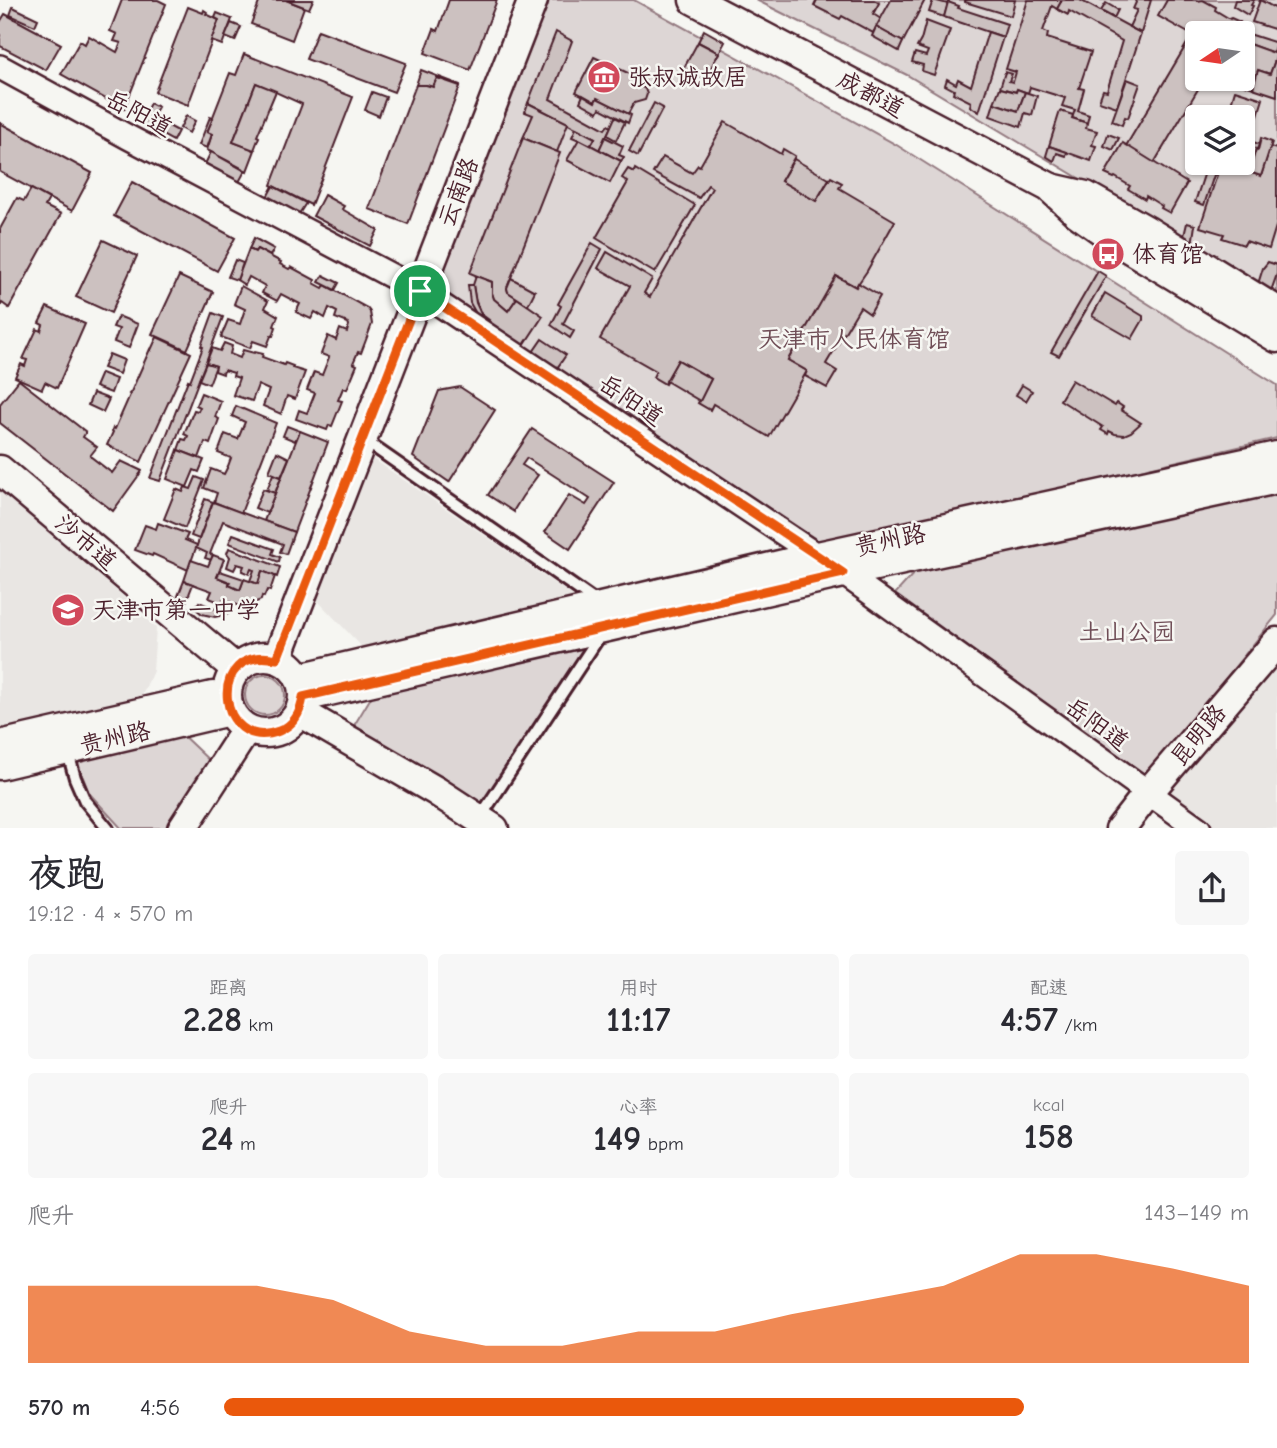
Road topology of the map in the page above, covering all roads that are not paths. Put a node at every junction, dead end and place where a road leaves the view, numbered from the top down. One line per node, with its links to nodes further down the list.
1 (533, 0): 5 (street, 云南路)
2 (694, 0): 4 (street, 成都道)
3 (0, 67): 5 (street, 岳阳道)
4 (1049, 187): 6 (street, 成都道); 7 (street, 成都道)
5 (420, 291): 8 (street, 云南路); 12 (street, 岳阳道)
6 (1277, 311)
7 (1277, 338)
8 (362, 439): 14 (lane); 16 (street, 云南路)
9 (1277, 456): 12 (street, 贵州路)
10 (0, 470): 18 (street, 沙市道)
11 (1277, 479): 13 (street, 贵州路)
12 (818, 556): 13 (street, 岳阳道); 14 (street, 贵州路)
13 (843, 573): 14 (street, 贵州路); 22 (street, 岳阳道)
14 (605, 617): 17 (street, 贵州路); 23 (lane)
15 (1277, 642): 22 (street, 昆明路)
16 (277, 659): 17 (street); 18 (street, 贵州路)
17 (301, 696): 18 (street, 贵州路); 23 (street)
18 (234, 701): 19 (street, 贵州路); 20 (street, 贵州路); 25 (street)
19 (0, 745)
20 (67, 749): 21 (street, 贵州路); 24 (lane)
21 (0, 765)
22 (1148, 793): 26 (street, 昆明路); 27 (street, 岳阳道)
23 (486, 824)
24 (108, 828)
25 (182, 828)
26 (1120, 828)
27 (1199, 828)

